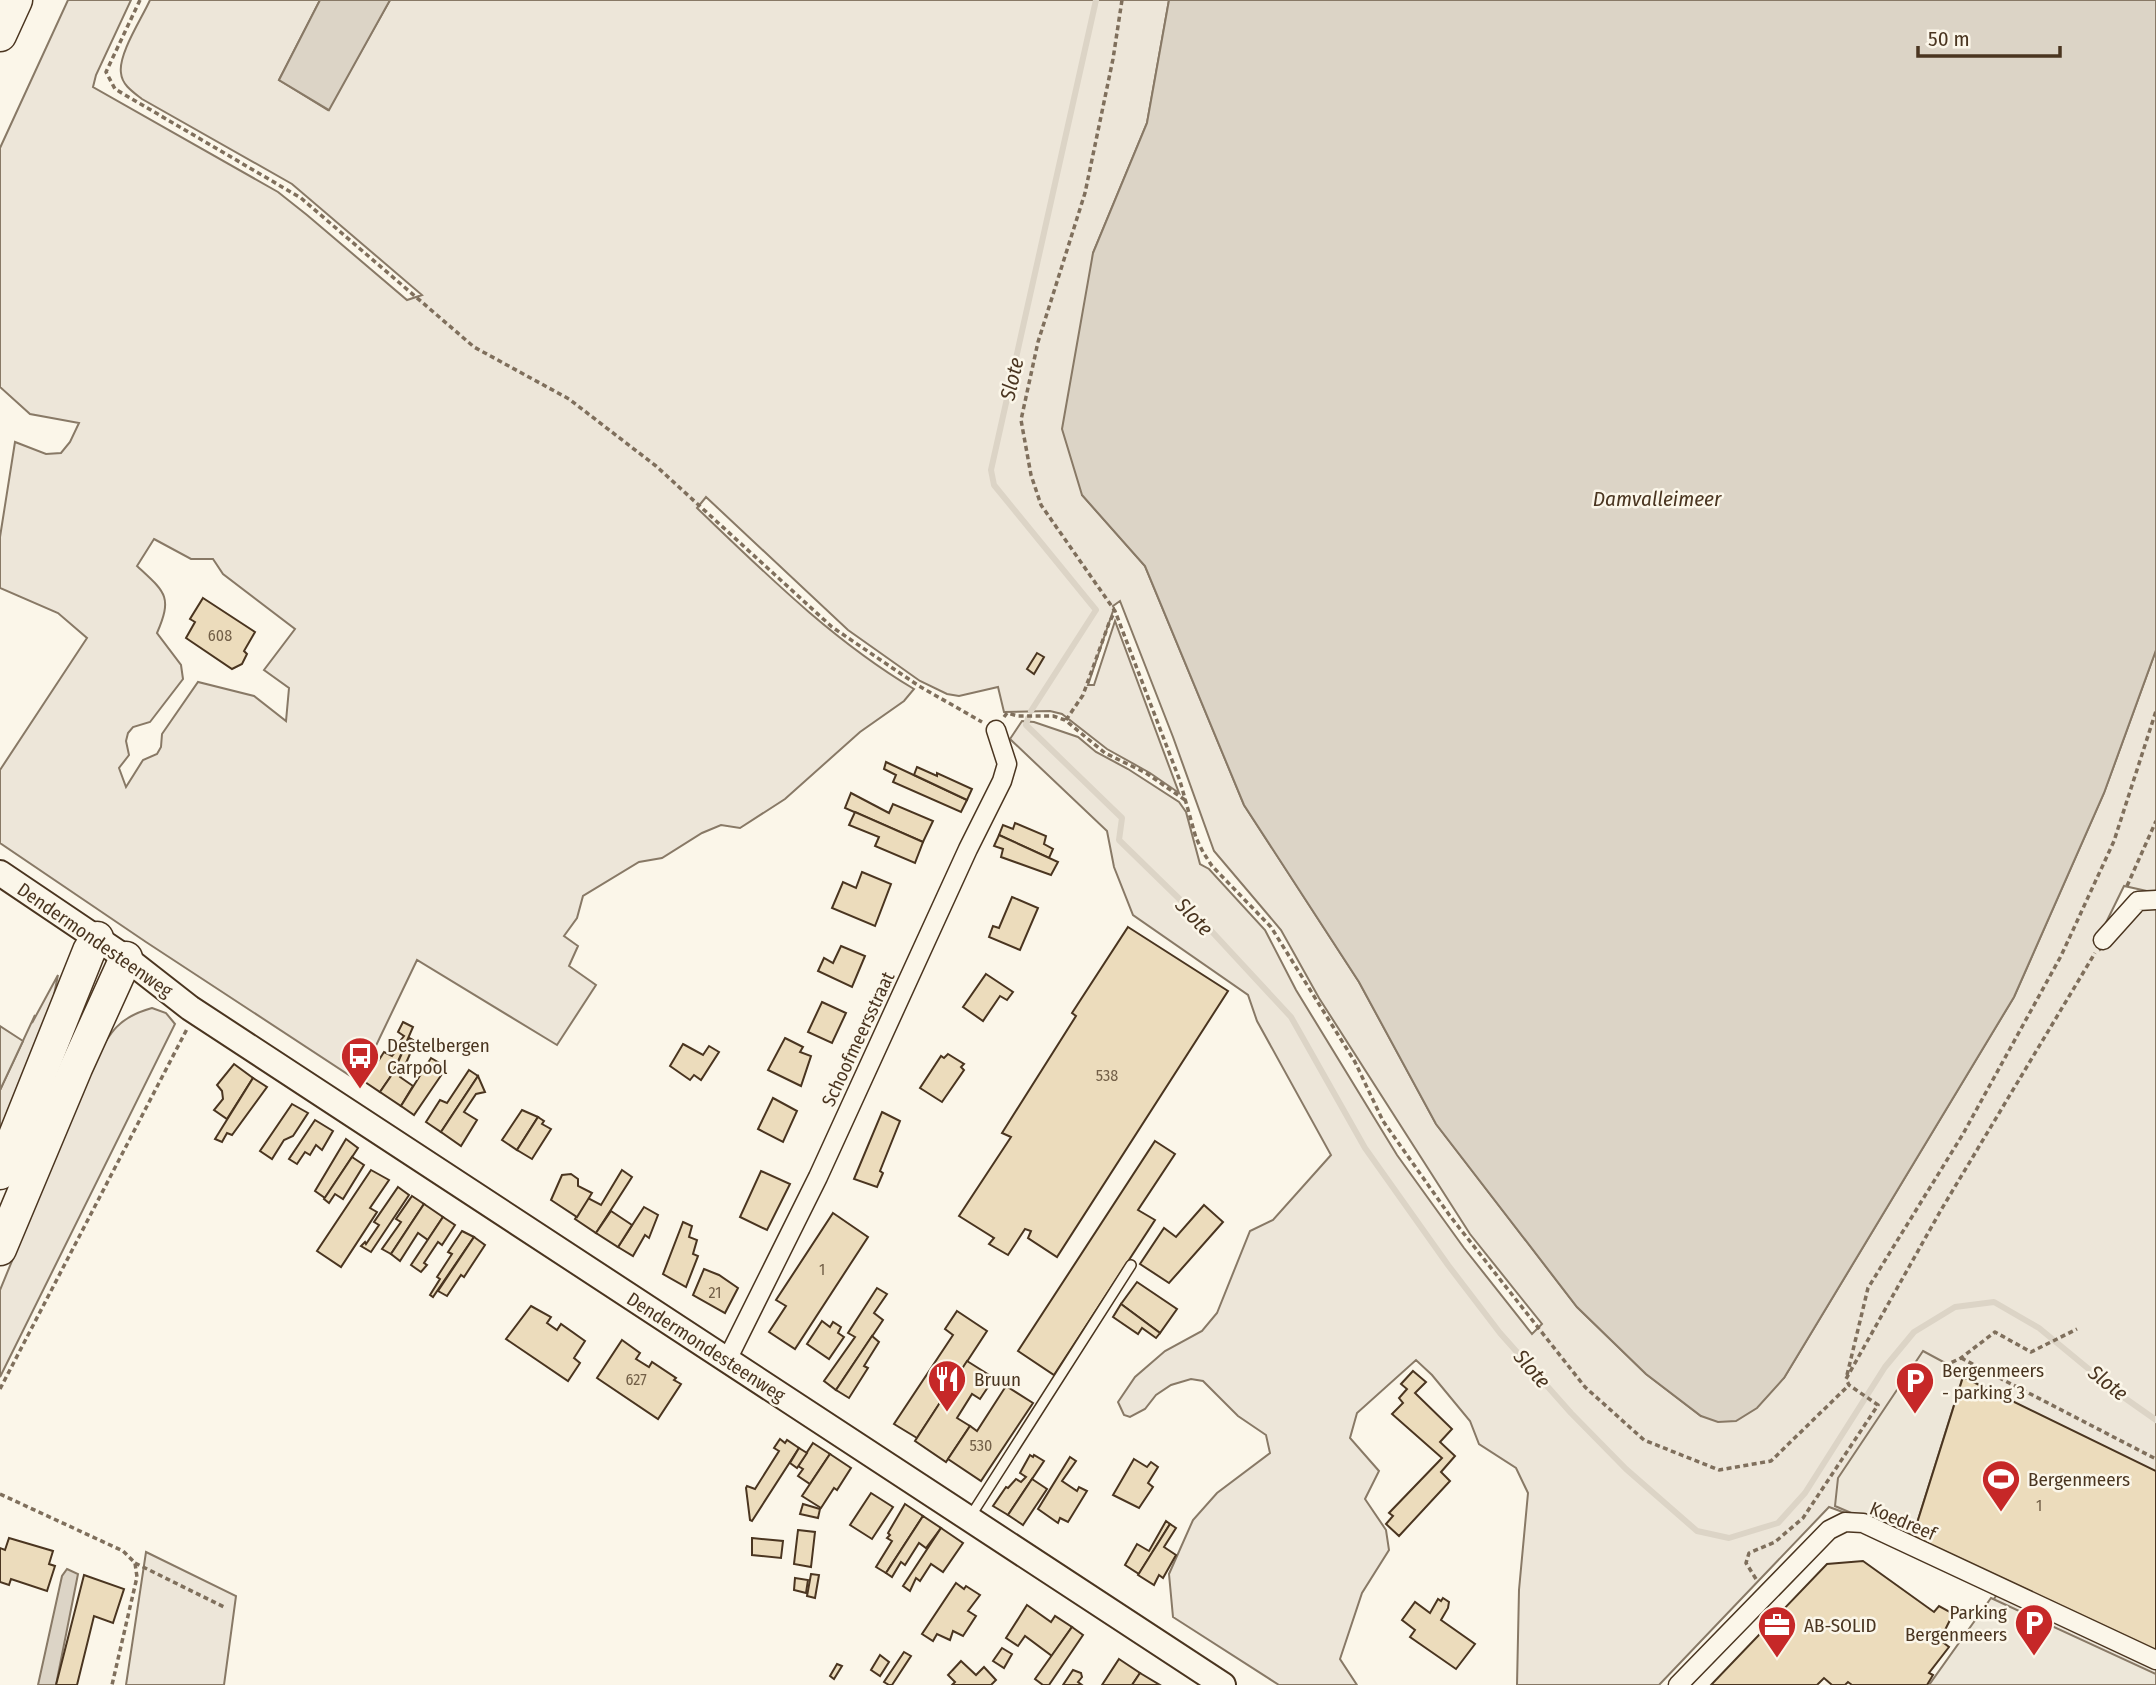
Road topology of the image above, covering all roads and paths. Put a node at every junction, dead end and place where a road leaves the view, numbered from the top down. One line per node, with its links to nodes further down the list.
1 (16, 0): 4 (highway)
2 (140, 0): 8 (path)
3 (1122, 0): 5 (path)
4 (0, 35)
5 (1115, 611): 7 (path); 9 (path)
6 (2156, 711): 26 (path)
7 (1065, 720): 8 (path); 9 (path)
8 (996, 730): 24 (street, Schoofmeersstraat)
9 (1185, 800): 27 (path)
10 (2156, 821): 13 (path)
11 (0, 873): 16 (main road, Dendermondesteenweg)
12 (0, 892): 16 (main road, Dendermondesteenweg)
13 (2124, 892)
14 (2156, 900): 15 (street)
15 (2103, 940): 26 (path)
16 (93, 944): 17 (main road, Dendermondesteenweg); 19 (highway)
17 (124, 965): 18 (main road, Dendermondesteenweg); 20 (highway)
18 (193, 1010): 24 (main road, Dendermondesteenweg); 28 (path)
19 (0, 1173)
20 (0, 1249)
21 (1131, 1265): 31 (lane)
22 (2077, 1329): 23 (path)
23 (1961, 1358): 25 (path); 29 (path)
24 (727, 1360): 31 (main road, Dendermondesteenweg)
25 (1944, 1366)
26 (1846, 1380): 27 (path)
27 (1849, 1385): 33 (path)
28 (0, 1389)
29 (2156, 1459)
30 (0, 1494): 32 (path)
31 (969, 1519): 37 (main road, Dendermondesteenweg)
32 (135, 1563): 34 (path); 36 (path)
33 (1769, 1594): 35 (street, Koedreef); 38 (street, Koedreef)
34 (224, 1607)
35 (2156, 1660)
36 (112, 1685)
37 (1223, 1685)
38 (1678, 1685)

